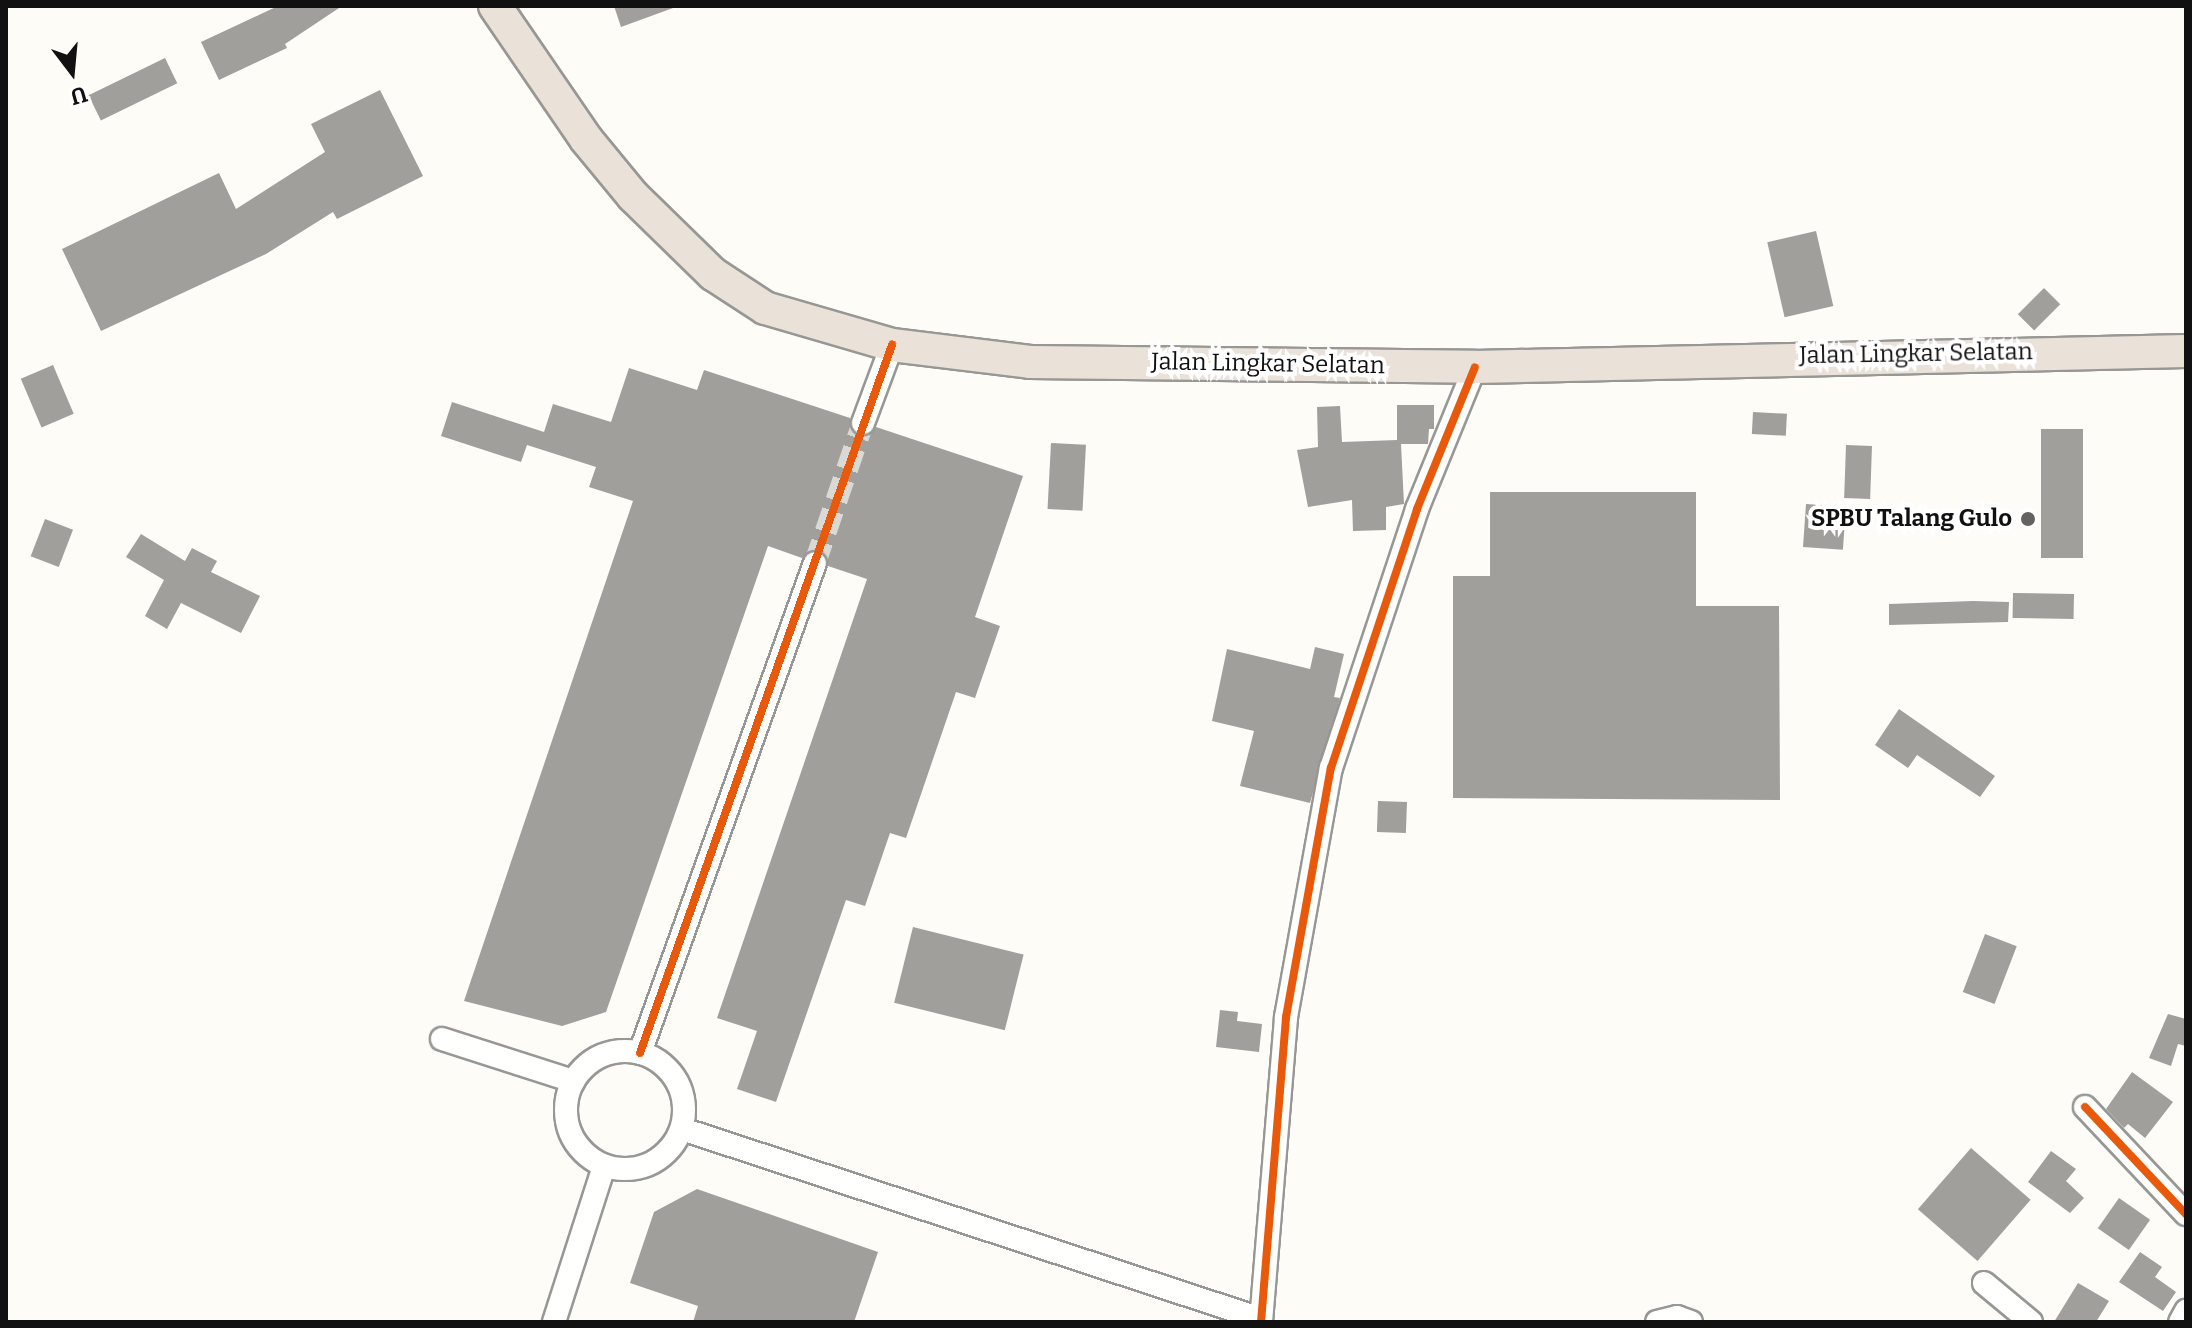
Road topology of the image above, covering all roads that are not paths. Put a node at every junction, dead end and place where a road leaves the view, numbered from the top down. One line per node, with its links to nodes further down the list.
1 (495, 6): 2 (highway, Jalan Lingkar Selatan)
2 (892, 345): 4 (highway, Jalan Lingkar Selatan); 5 (street)
3 (2186, 351): 4 (highway, Jalan Lingkar Selatan)
4 (1475, 367): 16 (street)
5 (863, 423)
6 (815, 563): 8 (street)
7 (442, 1039): 9 (street)
8 (640, 1053): 9 (street); 11 (street)
9 (573, 1081): 12 (street)
10 (2085, 1107): 13 (street)
11 (682, 1129): 12 (street); 16 (street)
12 (604, 1166): 17 (street)
13 (2186, 1214)
14 (1984, 1283): 20 (street)
15 (2186, 1311): 21 (street)
16 (1261, 1320)
17 (554, 1322)
18 (1657, 1322): 19 (street)
19 (1691, 1322)
20 (2031, 1322)
21 (2180, 1322)

